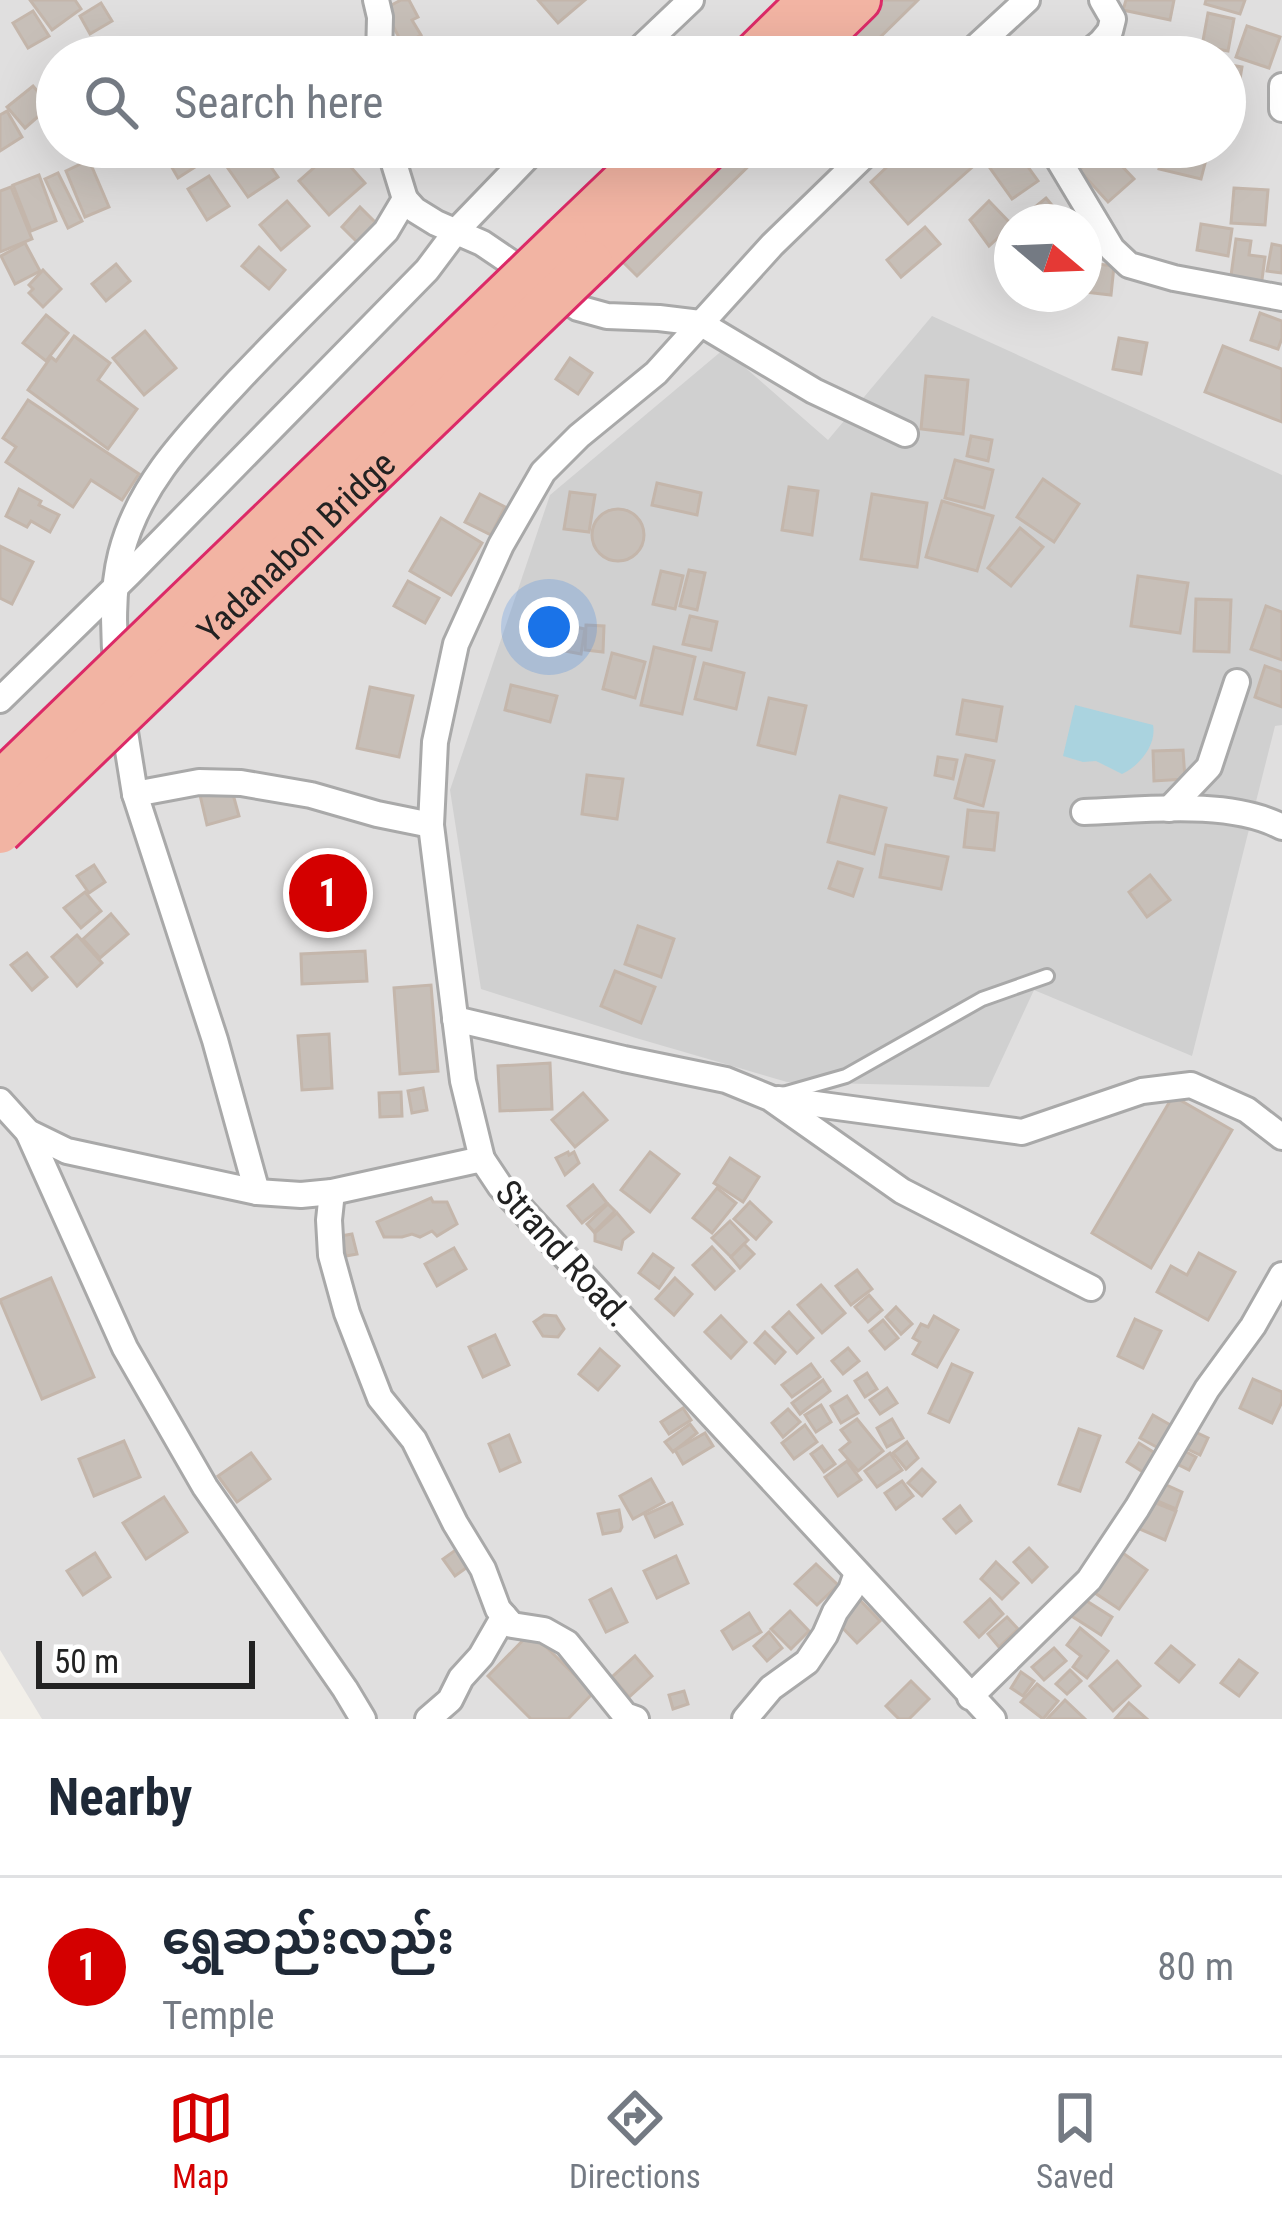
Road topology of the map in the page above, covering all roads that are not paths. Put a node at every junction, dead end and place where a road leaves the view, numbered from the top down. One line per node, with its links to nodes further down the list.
1 (376, 0): 7 (street)
2 (691, 0): 8 (street)
3 (810, 0): 9 (highway)
4 (859, 0): 10 (highway)
5 (1027, 0): 11 (street)
6 (1102, 0): 12 (street)
7 (380, 36)
8 (653, 36)
9 (773, 36)
10 (822, 36)
11 (992, 36)
12 (1105, 36)
13 (1282, 86): 14 (street)
14 (1282, 109)
15 (395, 168): 21 (street)
16 (517, 168): 22 (street)
17 (642, 168): 23 (highway)
18 (682, 168): 23 (highway)
19 (851, 168): 25 (street)
20 (1064, 168): 24 (street)
21 (405, 200): 22 (street); 27 (street)
22 (457, 230): 25 (street); 27 (street)
23 (578, 250): 30 (highway, Yadanabon Bridge, bridge); 36 (highway, Yadanabon Bridge, bridge)
24 (1282, 298)
25 (700, 322): 26 (street); 34 (street)
26 (905, 434)
27 (118, 584): 29 (street); 31 (street)
28 (1237, 682): 32 (street)
29 (0, 700)
30 (0, 783)
31 (135, 794): 34 (street); 44 (street)
32 (1169, 809): 33 (street); 35 (street)
33 (1084, 812)
34 (431, 825): 38 (street)
35 (1282, 827)
36 (0, 832)
37 (1046, 976): 39 (lane)
38 (455, 1019): 39 (street); 43 (street)
39 (770, 1098): 42 (street); 47 (street)
40 (0, 1101): 41 (street, Strand Road.)
41 (28, 1132): 44 (street, Strand Road.); 52 (street)
42 (1282, 1137)
43 (482, 1159): 45 (street, Strand Road.); 48 (street, Strand Road.)
44 (256, 1192): 45 (street, Strand Road.)
45 (332, 1192): 49 (street)
46 (1282, 1274): 50 (street)
47 (1091, 1288)
48 (857, 1573): 50 (street, Strand Road.); 51 (street)
49 (504, 1616): 53 (street); 54 (street)
50 (970, 1697): 55 (street, Strand Road.)
51 (743, 1717)
52 (363, 1719)
53 (428, 1719)
54 (636, 1719)
55 (993, 1719)

